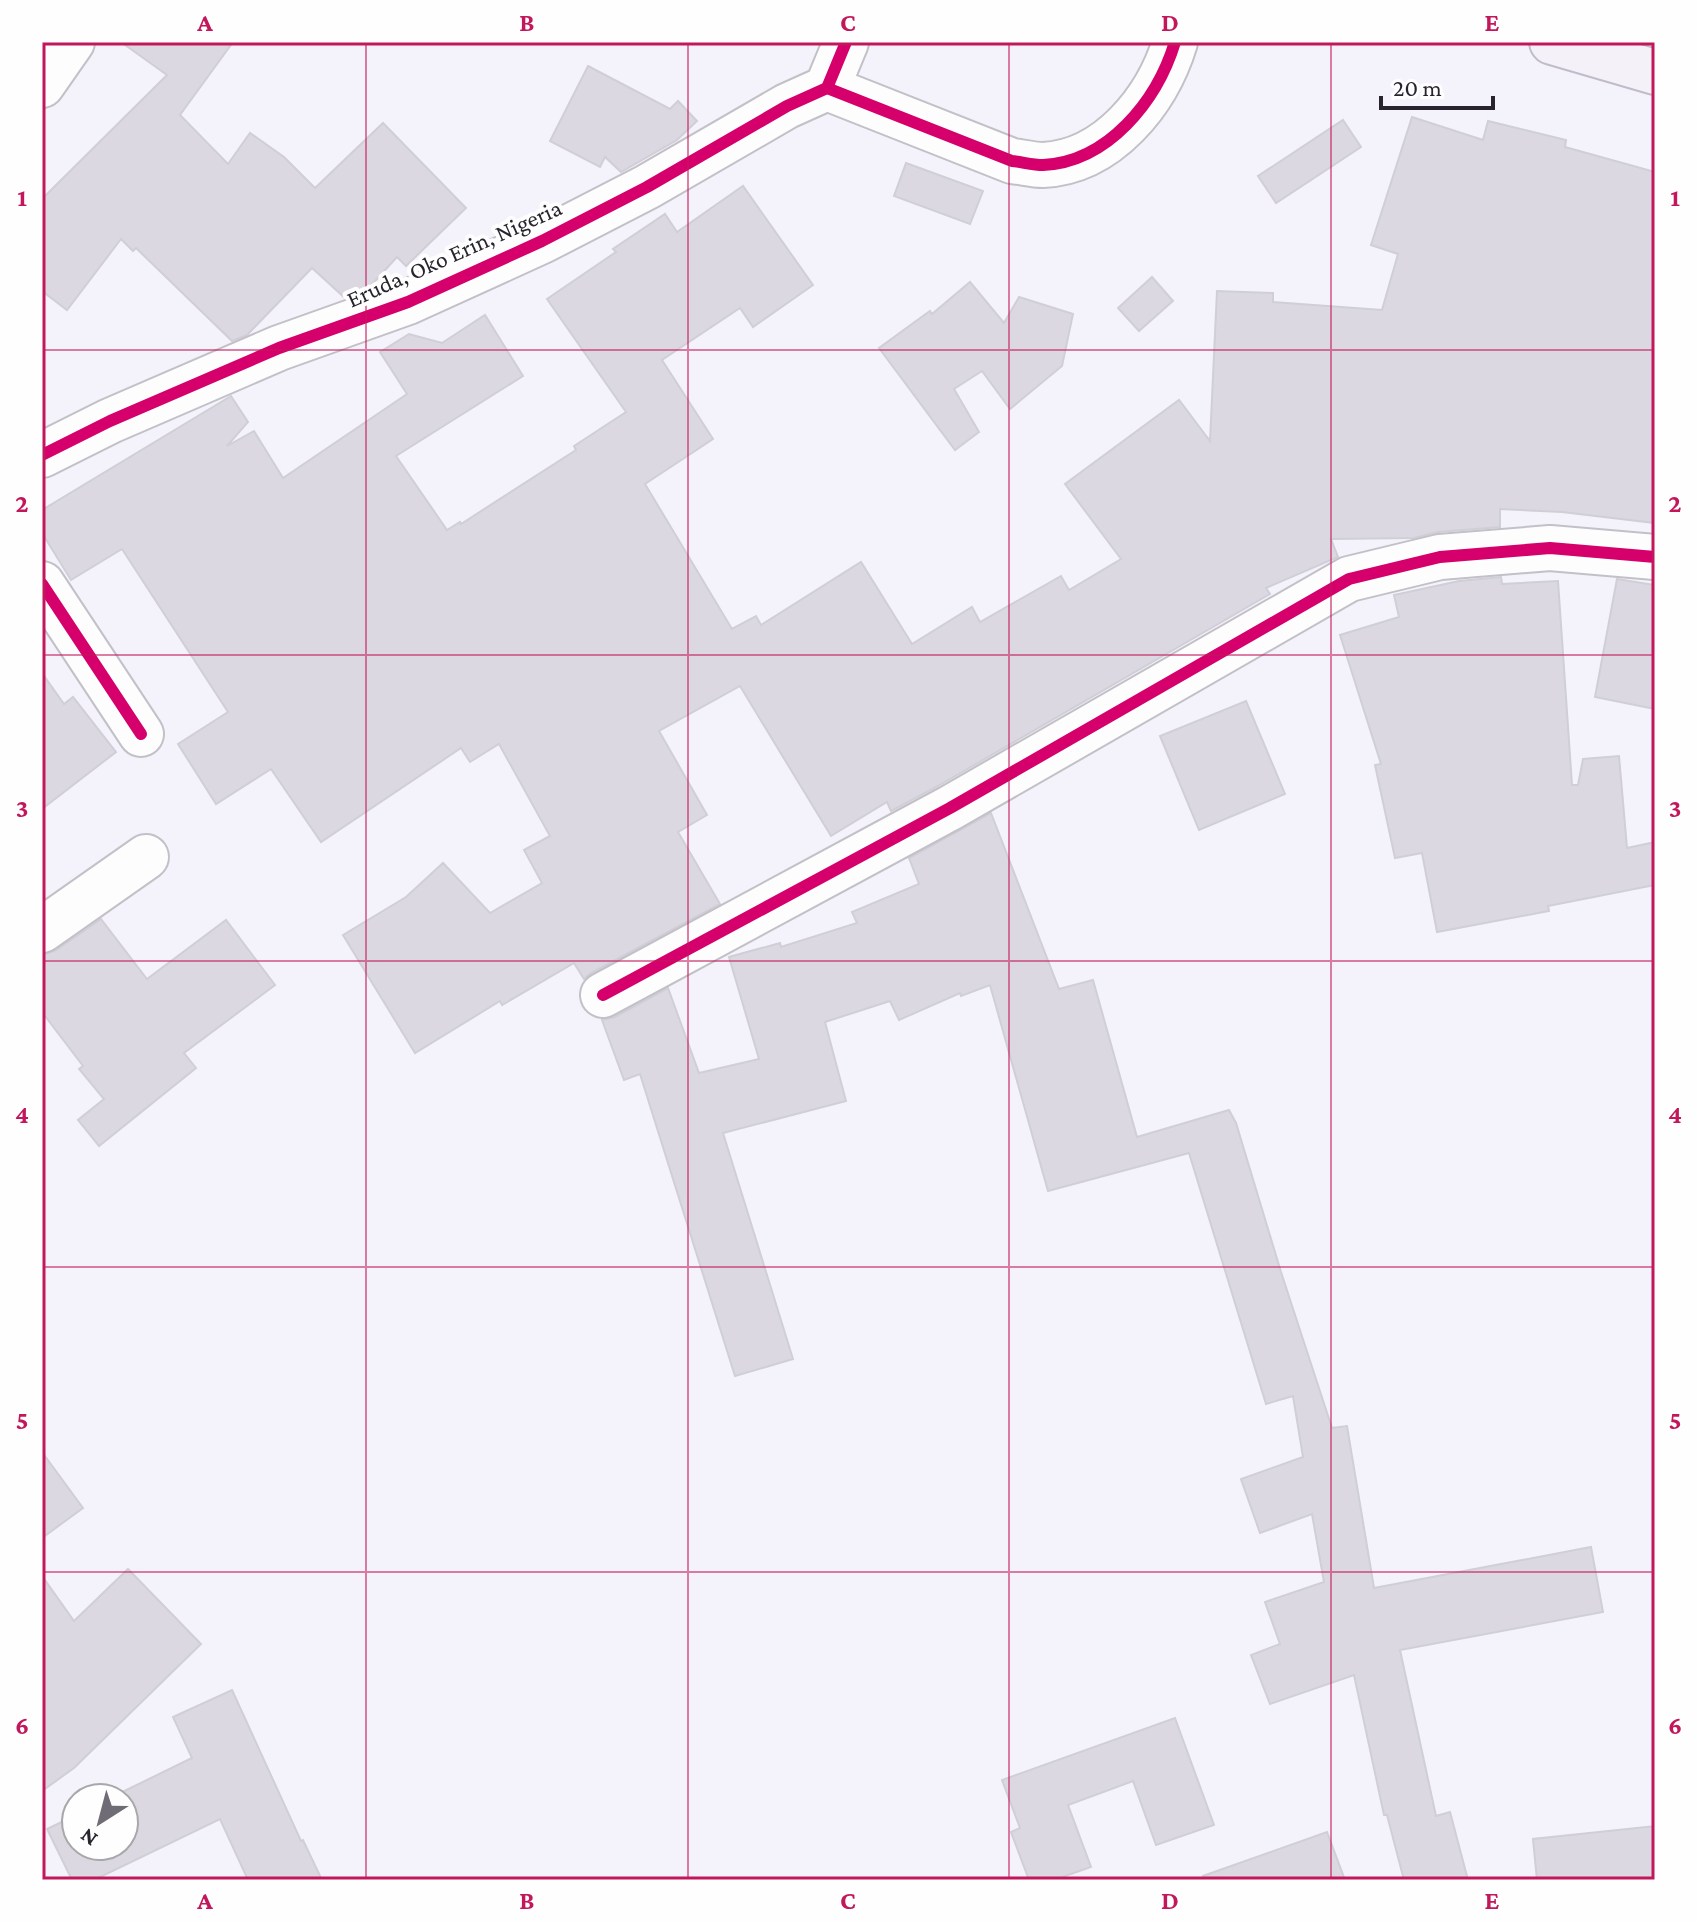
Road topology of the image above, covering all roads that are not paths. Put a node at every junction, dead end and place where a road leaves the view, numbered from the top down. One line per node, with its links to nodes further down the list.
1 (72, 42): 6 (street)
2 (846, 42): 7 (street)
3 (1175, 42): 7 (street)
4 (1552, 42): 5 (main road)
5 (1655, 72)
6 (42, 85)
7 (827, 88): 8 (street, Eruda, Oko Erin, Nigeria)
8 (42, 455)
9 (1655, 557): 14 (street)
10 (42, 584): 11 (street)
11 (141, 734)
12 (146, 857): 13 (street)
13 (42, 930)
14 (603, 995)

